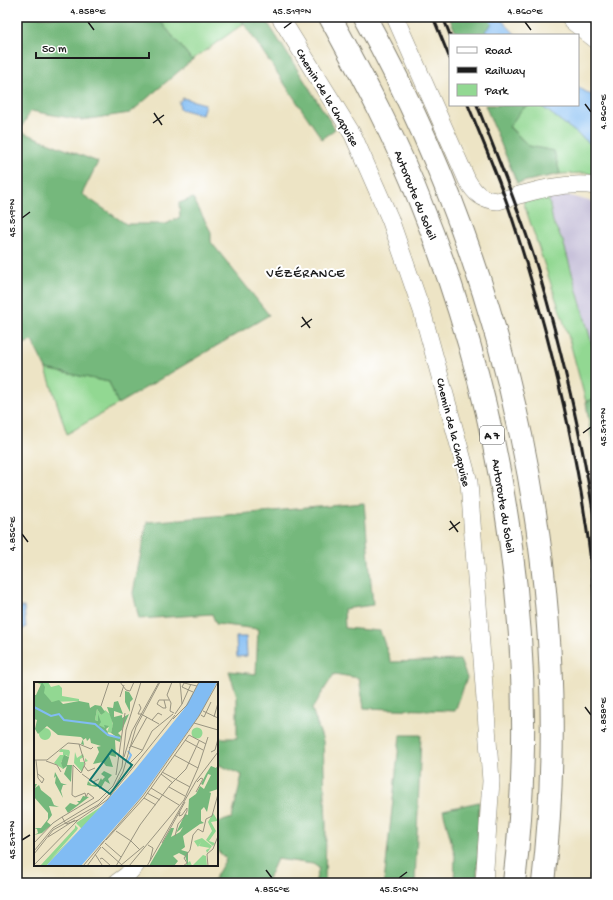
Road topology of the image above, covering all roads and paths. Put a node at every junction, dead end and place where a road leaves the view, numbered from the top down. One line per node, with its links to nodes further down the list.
1 (280, 17): 10 (street, Chemin de la Chapuise)
2 (330, 17): 11 (highway, Autoroute du Soleil / A 7)
3 (365, 17): 12 (highway, A 7)
4 (395, 17): 7 (street)
5 (570, 17): 6 (street)
6 (596, 40)
7 (596, 186)
8 (135, 866): 9 (street)
9 (116, 883)
10 (484, 883)
11 (514, 883)
12 (543, 883)

